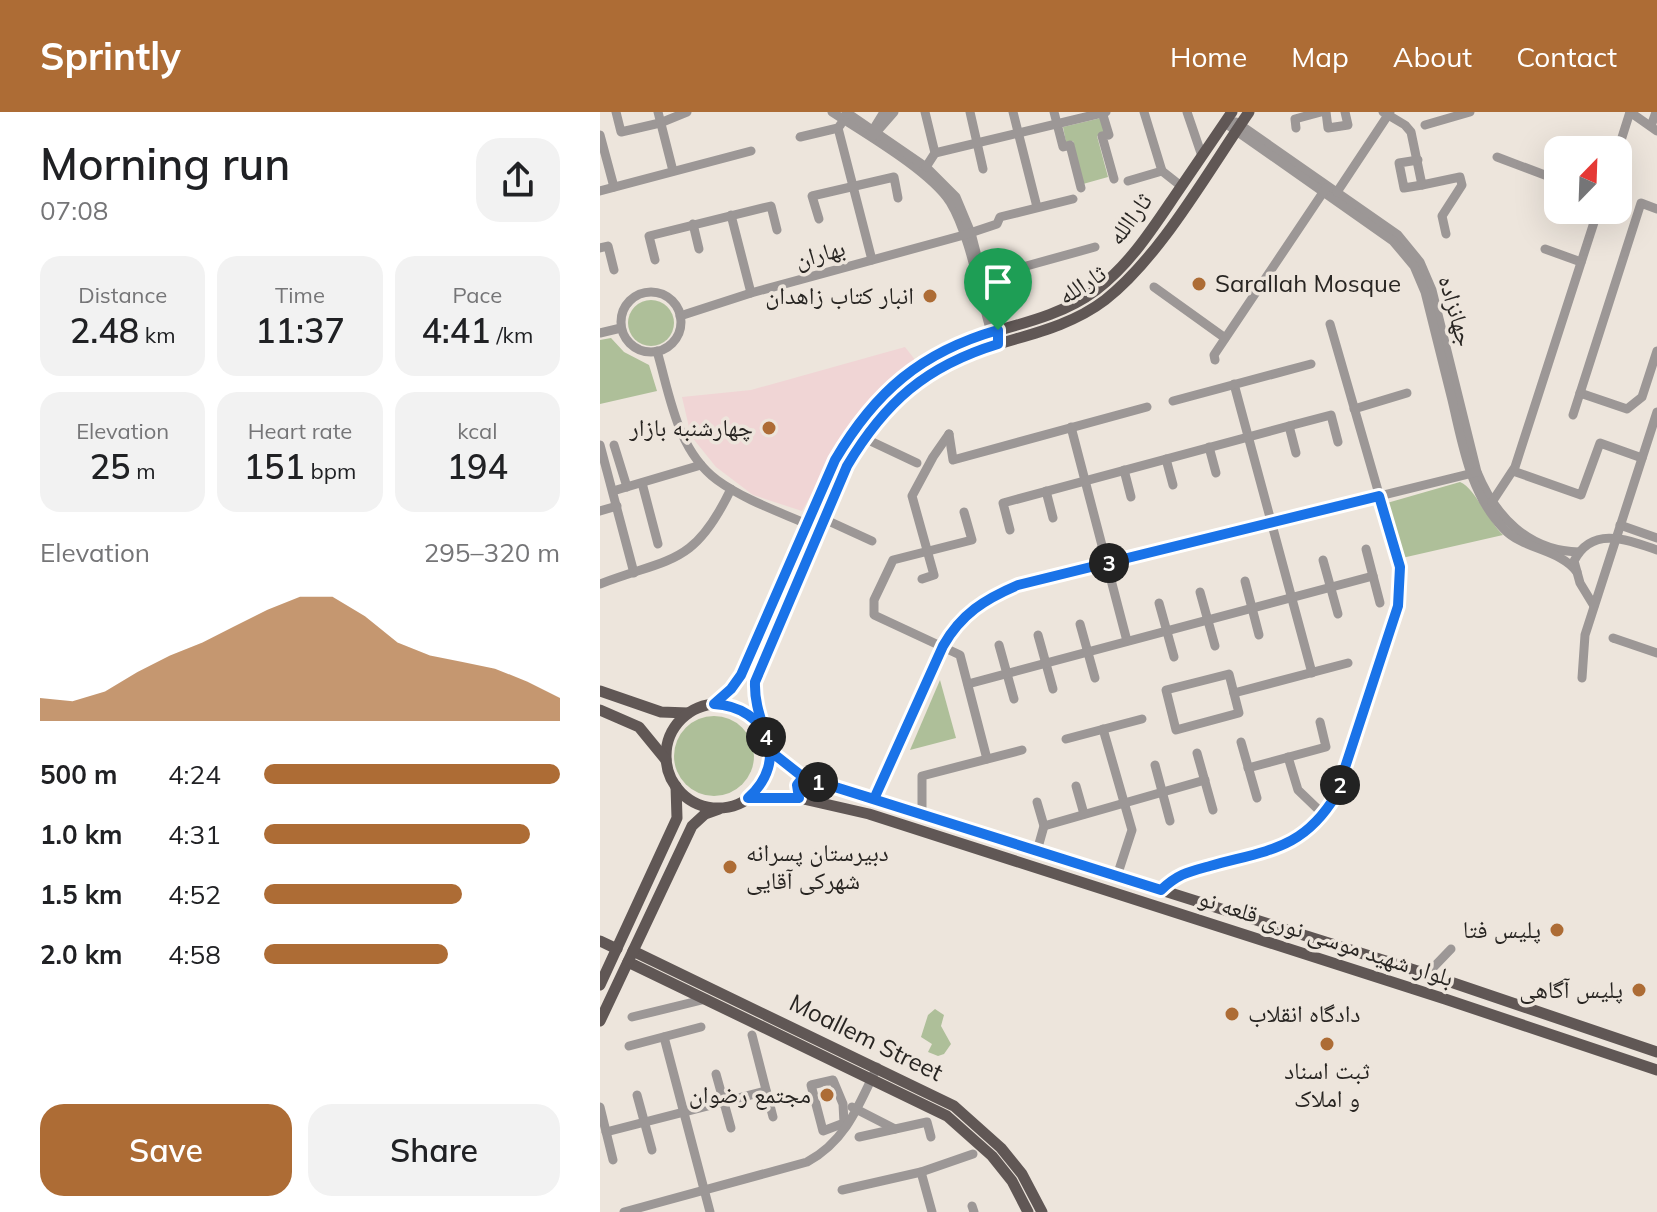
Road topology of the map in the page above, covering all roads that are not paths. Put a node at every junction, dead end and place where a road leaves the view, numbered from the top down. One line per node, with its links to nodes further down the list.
1 (616, 112): 20 (street)
2 (687, 112): 20 (street)
3 (832, 112): 22 (street)
4 (884, 112): 28 (street)
5 (894, 112): 28 (street)
6 (925, 112): 35 (street)
7 (970, 112): 33 (street)
8 (1013, 112): 29 (street)
9 (1054, 112): 23 (street)
10 (1104, 112): 23 (street); 44 (street)
11 (1144, 112): 42 (street)
12 (1187, 112): 36 (street)
13 (1249, 112): 25 (main road, ثارالله)
14 (1323, 112): 15 (street); 26 (street)
15 (1345, 112)
16 (1470, 112): 24 (street)
17 (1630, 112): 27 (street); 31 (street)
18 (1656, 112): 27 (street)
19 (1387, 113): 38 (street); 53 (street)
20 (659, 117): 41 (street)
21 (1229, 117): 25 (street, جهانزاده); 36 (main road, ثاراالله)
22 (842, 120): 28 (street); 32 (street); 49 (street)
23 (1057, 125): 29 (street); 50 (street)
24 (1425, 125)
25 (1238, 128): 51 (street, جهانزاده); 82 (main road, ثارالله)
26 (1296, 128)
27 (1654, 128)
28 (873, 134): 39 (street); 63 (street)
29 (1019, 134): 33 (street); 56 (street)
30 (600, 135): 48 (street)
31 (1622, 136)
32 (800, 137)
33 (977, 142): 35 (street); 40 (street)
34 (751, 151): 41 (street)
35 (935, 153): 39 (street)
36 (1202, 156): 47 (main road, ثاراالله)
37 (1497, 157): 43 (street)
38 (1418, 160): 46 (street); 46 (street)
39 (926, 167): 63 (street)
40 (983, 169)
41 (673, 171): 48 (street)
42 (1162, 171): 45 (street); 47 (street)
43 (1544, 175)
44 (1114, 179)
45 (1128, 181)
46 (1422, 185): 64 (street)
47 (1181, 186): 79 (main road, ثاراالله)
48 (614, 187): 52 (street)
49 (854, 187): 54 (street); 59 (street); 70 (street)
50 (1081, 188)
51 (1326, 188): 53 (street, جهانزاده); 81 (street); 111 (street, جهانزاده)
52 (600, 191)
53 (1337, 192): 111 (street, جهانزاده)
54 (898, 198)
55 (1073, 199): 56 (street, بهاران)
56 (1037, 207): 63 (street, بهاران)
57 (1657, 209): 89 (street)
58 (731, 215): 60 (street); 62 (street); 75 (street)
59 (819, 219)
60 (693, 224): 67 (street); 69 (street)
61 (1593, 224): 71 (street)
62 (777, 230)
63 (967, 234): 70 (street, بهاران); 73 (street); 79 (street)
64 (1446, 234)
65 (604, 247): 72 (street)
66 (1095, 247): 73 (street)
67 (699, 249)
68 (1545, 249): 71 (street)
69 (655, 260)
70 (872, 260): 75 (street, بهاران)
71 (1581, 262): 109 (street)
72 (614, 270)
73 (983, 278): 79 (street)
74 (1154, 287): 81 (street)
75 (751, 293): 76 (street, بهاران)
76 (680, 316): 78 (street); 83 (street)
77 (1330, 324): 92 (street)
78 (621, 328): 80 (street); 83 (street)
79 (995, 331): 82 (street); 127 (main road, ثاراالله)
80 (600, 333)
81 (1225, 338): 85 (street)
82 (998, 344): 98 (main road, ثارالله)
83 (657, 351): 107 (street)
84 (1657, 351): 89 (street)
85 (1215, 360)
86 (1311, 364): 87 (street)
87 (1234, 384): 90 (street); 97 (street)
88 (1407, 393): 92 (street)
89 (1580, 393): 94 (street)
90 (1173, 401)
91 (1147, 407): 96 (street)
92 (1354, 409): 119 (street)
93 (1657, 412): 104 (street)
94 (1573, 415)
95 (1289, 426): 97 (street); 99 (street); 103 (street)
96 (1071, 427): 112 (street); 137 (street)
97 (1249, 437): 102 (street); 126 (street)
98 (864, 438): 106 (street); 128 (main road, ثارالله)
99 (1338, 442)
100 (600, 445): 117 (street)
101 (614, 445): 115 (street)
102 (1209, 447): 105 (street); 110 (street)
103 (1296, 453)
104 (1642, 458): 109 (street); 129 (street)
105 (1166, 459): 108 (street); 114 (street)
106 (917, 463)
107 (701, 465): 113 (street); 116 (street)
108 (1124, 470): 112 (street); 120 (street)
109 (1513, 471): 121 (street)
110 (1216, 473)
111 (1474, 473): 119 (street); 121 (street, جهانزاده); 141 (street, جهانزاده)
112 (1085, 481): 118 (street); 140 (street)
113 (642, 483): 115 (street); 134 (street)
114 (1173, 485)
115 (627, 487): 117 (street)
116 (731, 489): 127 (street); 142 (street)
117 (613, 491): 122 (street)
118 (1046, 491): 125 (street); 130 (street)
119 (1379, 496): 126 (street); 211 (street)
120 (1131, 497)
121 (1492, 502): 138 (street, جهانزاده)
122 (617, 506): 123 (street); 142 (street)
123 (600, 511)
124 (964, 512): 137 (street)
125 (1053, 518)
126 (1270, 522): 140 (street); 149 (street)
127 (807, 524): 128 (main road); 179 (main road, ثاراالله)
128 (821, 524): 133 (street); 184 (main road, ثارالله)
129 (1620, 525): 131 (street); 132 (street)
130 (1010, 530)
131 (1616, 536): 136 (street); 138 (street); 152 (street)
132 (1657, 538)
133 (872, 541)
134 (658, 544)
135 (1366, 549): 143 (street)
136 (1657, 550)
137 (928, 551): 144 (street); 163 (street)
138 (1579, 552): 141 (street)
139 (1323, 560): 147 (street)
140 (1108, 564): 161 (street); 163 (street)
141 (1577, 572): 152 (street)
142 (634, 573): 146 (street)
143 (1373, 576): 147 (street); 151 (street)
144 (922, 579)
145 (1245, 581): 153 (street)
146 (600, 584)
147 (1330, 587): 149 (street); 154 (street)
148 (1200, 592): 155 (street)
149 (1291, 597): 153 (street); 171 (street)
150 (1159, 603): 157 (street)
151 (1380, 603)
152 (1594, 606): 173 (street)
153 (1252, 608): 155 (street); 159 (street)
154 (1338, 614)
155 (1208, 620): 157 (street); 164 (street)
156 (1080, 624): 165 (street)
157 (1167, 631): 161 (street); 167 (street)
158 (1038, 635): 168 (street)
159 (1259, 635)
160 (1613, 638): 166 (street)
161 (1127, 641): 165 (street)
162 (999, 645): 170 (street)
163 (943, 646): 174 (street); 204 (street)
164 (1215, 646)
165 (1088, 652): 168 (street); 172 (street)
166 (1657, 653)
167 (1174, 657)
168 (1045, 663): 170 (street); 175 (street)
169 (1348, 663): 171 (street)
170 (1007, 673): 174 (street); 178 (street)
171 (1312, 673): 177 (street)
172 (1095, 678)
173 (1582, 678)
174 (968, 684): 192 (street)
175 (1053, 689)
176 (600, 691): 181 (main road)
177 (1234, 693): 177 (street)
178 (1014, 699)
179 (714, 704): 181 (main road); 184 (main road)
180 (600, 710): 193 (main road)
181 (688, 713): 193 (main road)
182 (1142, 719): 185 (street)
183 (1320, 722): 191 (street)
184 (761, 726): 189 (main road)
185 (1103, 729): 186 (street); 206 (street)
186 (1066, 739)
187 (1241, 742): 195 (street)
188 (1022, 750): 192 (street)
189 (770, 751): 196 (main road, بلوار شهید موسی نوری قلعه نو); 201 (main road)
190 (1197, 753): 197 (street)
191 (1288, 757): 195 (street); 211 (street)
192 (987, 759): 209 (street)
193 (666, 760): 198 (main road)
194 (1155, 765): 200 (street)
195 (1248, 768): 203 (street)
196 (803, 777): 202 (main road); 204 (main road, بلوار شهید موسی نوری قلعه نو)
197 (1205, 780): 200 (street); 208 (street)
198 (676, 785): 207 (main road); 218 (main road)
199 (1076, 786): 210 (street)
200 (1162, 792): 206 (street); 212 (street)
201 (748, 798): 202 (main road, بلوار شهید موسی نوری قلعه نو); 207 (main road)
202 (799, 798): 232 (main road, بلوار شهید موسی نوری قلعه نو)
203 (1257, 798)
204 (874, 799): 209 (main road, بلوار شهید موسی نوری قلعه نو)
205 (1037, 802): 213 (street)
206 (1124, 803): 210 (street); 215 (street)
207 (723, 807): 220 (main road)
208 (1213, 810)
209 (922, 814): 214 (main road, بلوار شهید موسی نوری قلعه نو)
210 (1084, 814): 213 (street)
211 (1324, 815): 216 (street)
212 (1170, 821)
213 (1044, 826): 214 (street)
214 (1037, 851): 215 (main road, بلوار شهید موسی نوری قلعه نو)
215 (1117, 876): 216 (main road, بلوار شهید موسی نوری قلعه نو)
216 (1161, 890): 222 (main road, بلوار شهید موسی نوری قلعه نو)
217 (600, 941): 218 (main road)
218 (617, 949): 221 (main road)
219 (1451, 949): 222 (street)
220 (630, 956): 224 (main road, Moallem Street); 226 (main road); 233 (main road, Moallem Street)
221 (606, 958): 223 (main road)
222 (1427, 974): 231 (main road, بلوار شهید موسی نوری قلعه نو)
223 (600, 985)
224 (706, 999): 225 (street); 233 (main road, Moallem Street)
225 (632, 1017)
226 (600, 1021)
227 (701, 1027): 229 (street)
228 (752, 1035): 235 (street)
229 (664, 1037): 230 (street); 241 (street)
230 (629, 1046)
231 (1657, 1052)
232 (1657, 1070)
233 (875, 1073): 240 (street); 258 (main road, Moallem Street); 259 (main road, Moallem Street)
234 (716, 1074): 237 (street)
235 (766, 1091): 237 (street); 242 (street)
236 (637, 1095): 243 (street)
237 (724, 1102): 241 (street); 244 (street)
238 (843, 1104): 238 (street); 240 (street)
239 (600, 1107): 246 (street)
240 (857, 1109): 245 (street); 253 (street)
241 (683, 1112): 243 (street); 253 (street)
242 (773, 1117)
243 (644, 1122): 246 (street); 249 (street)
244 (731, 1128)
245 (895, 1129): 247 (street); 248 (street)
246 (606, 1132): 251 (street)
247 (859, 1137)
248 (931, 1137)
249 (652, 1150)
250 (973, 1154): 252 (street)
251 (613, 1160)
252 (921, 1172): 254 (street); 257 (street)
253 (704, 1190): 255 (street); 256 (street)
254 (842, 1190)
255 (624, 1212)
256 (710, 1212)
257 (932, 1212)
258 (1028, 1212)
259 (1042, 1212)

